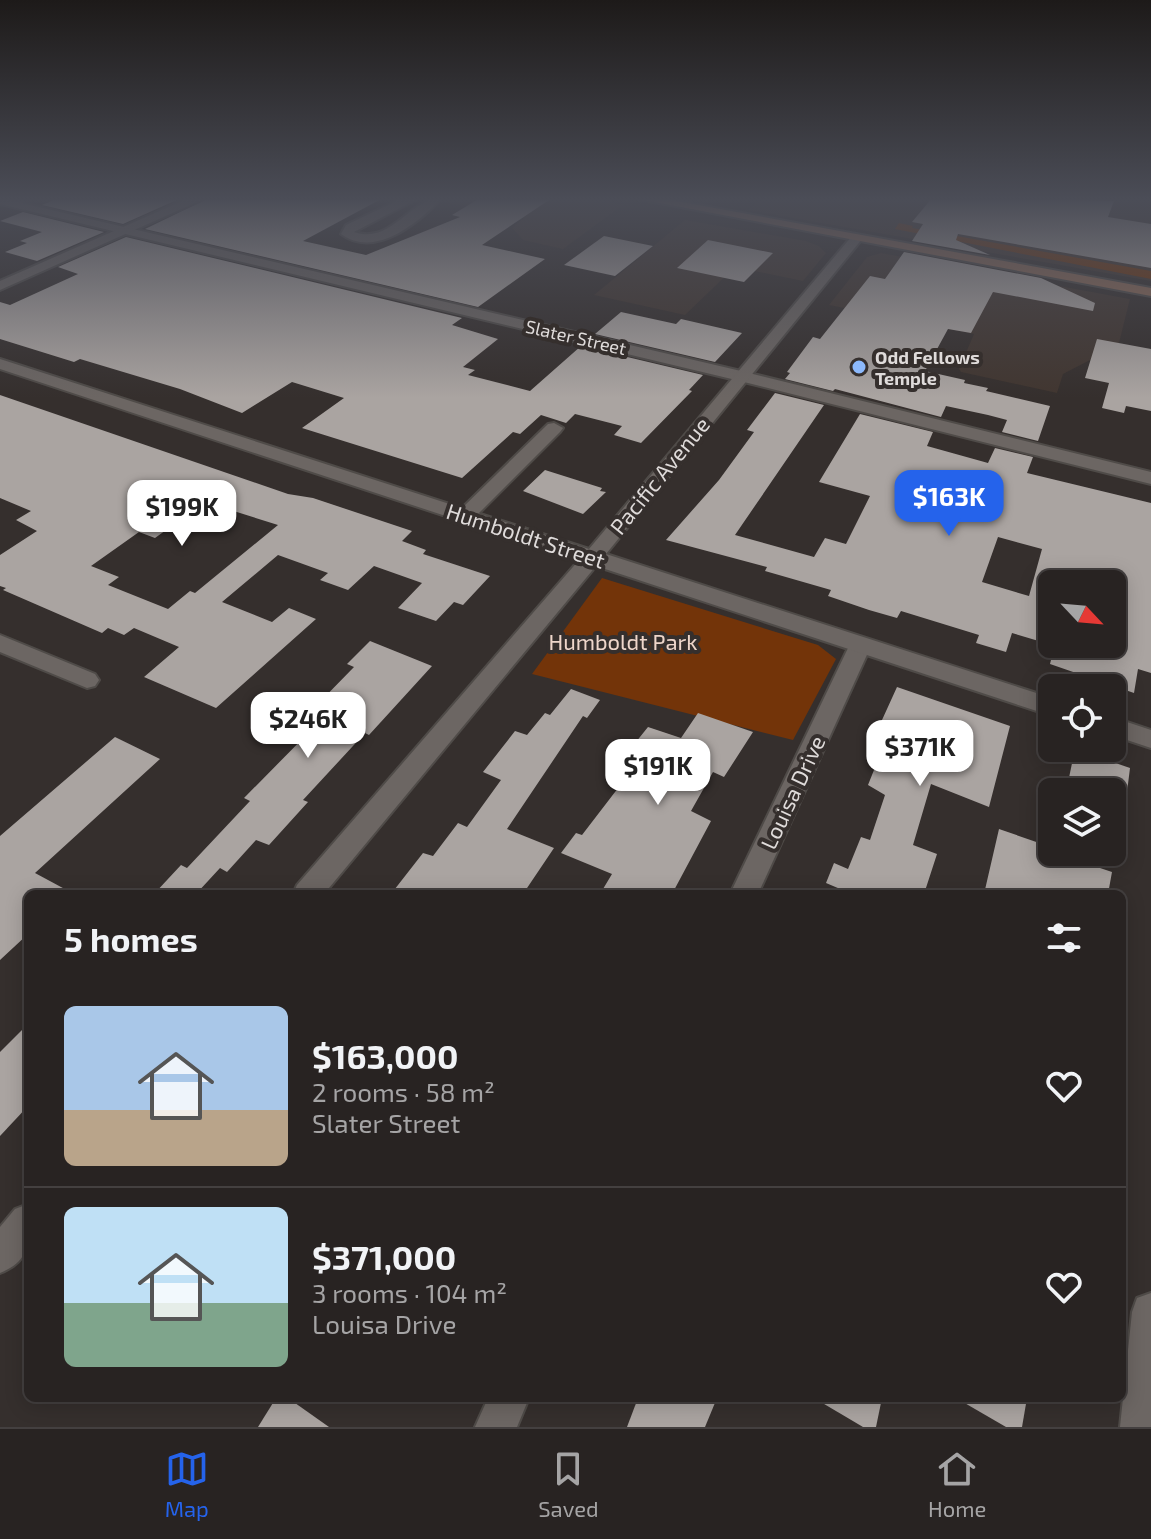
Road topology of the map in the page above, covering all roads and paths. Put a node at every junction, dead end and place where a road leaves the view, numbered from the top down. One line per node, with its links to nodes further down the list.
1 (49, 265): 5 (street)
2 (268, 265): 8 (street, Slater Street)
3 (835, 265): 8 (street, Pacific Avenue)
4 (998, 265): 6 (main road)
5 (0, 286)
6 (1151, 292)
7 (0, 364): 11 (street, Humboldt Street)
8 (741, 376): 10 (street, Slater Street); 12 (street, Pacific Avenue)
9 (554, 428): 11 (street)
10 (1151, 478)
11 (465, 516): 12 (street, Humboldt Street)
12 (594, 556): 14 (street, Humboldt Street); 19 (street, Pacific Avenue)
13 (0, 643): 15 (street)
14 (860, 646): 16 (street, Humboldt Street); 20 (street, Louisa Drive)
15 (87, 680)
16 (1038, 703)
17 (1126, 731): 18 (street)
18 (1151, 739)
19 (310, 890)
20 (746, 890)
21 (24, 1227): 22 (street)
22 (0, 1255)
23 (1151, 1312): 26 (street)
24 (507, 1402): 25 (street)
25 (496, 1427)
26 (1141, 1427)

